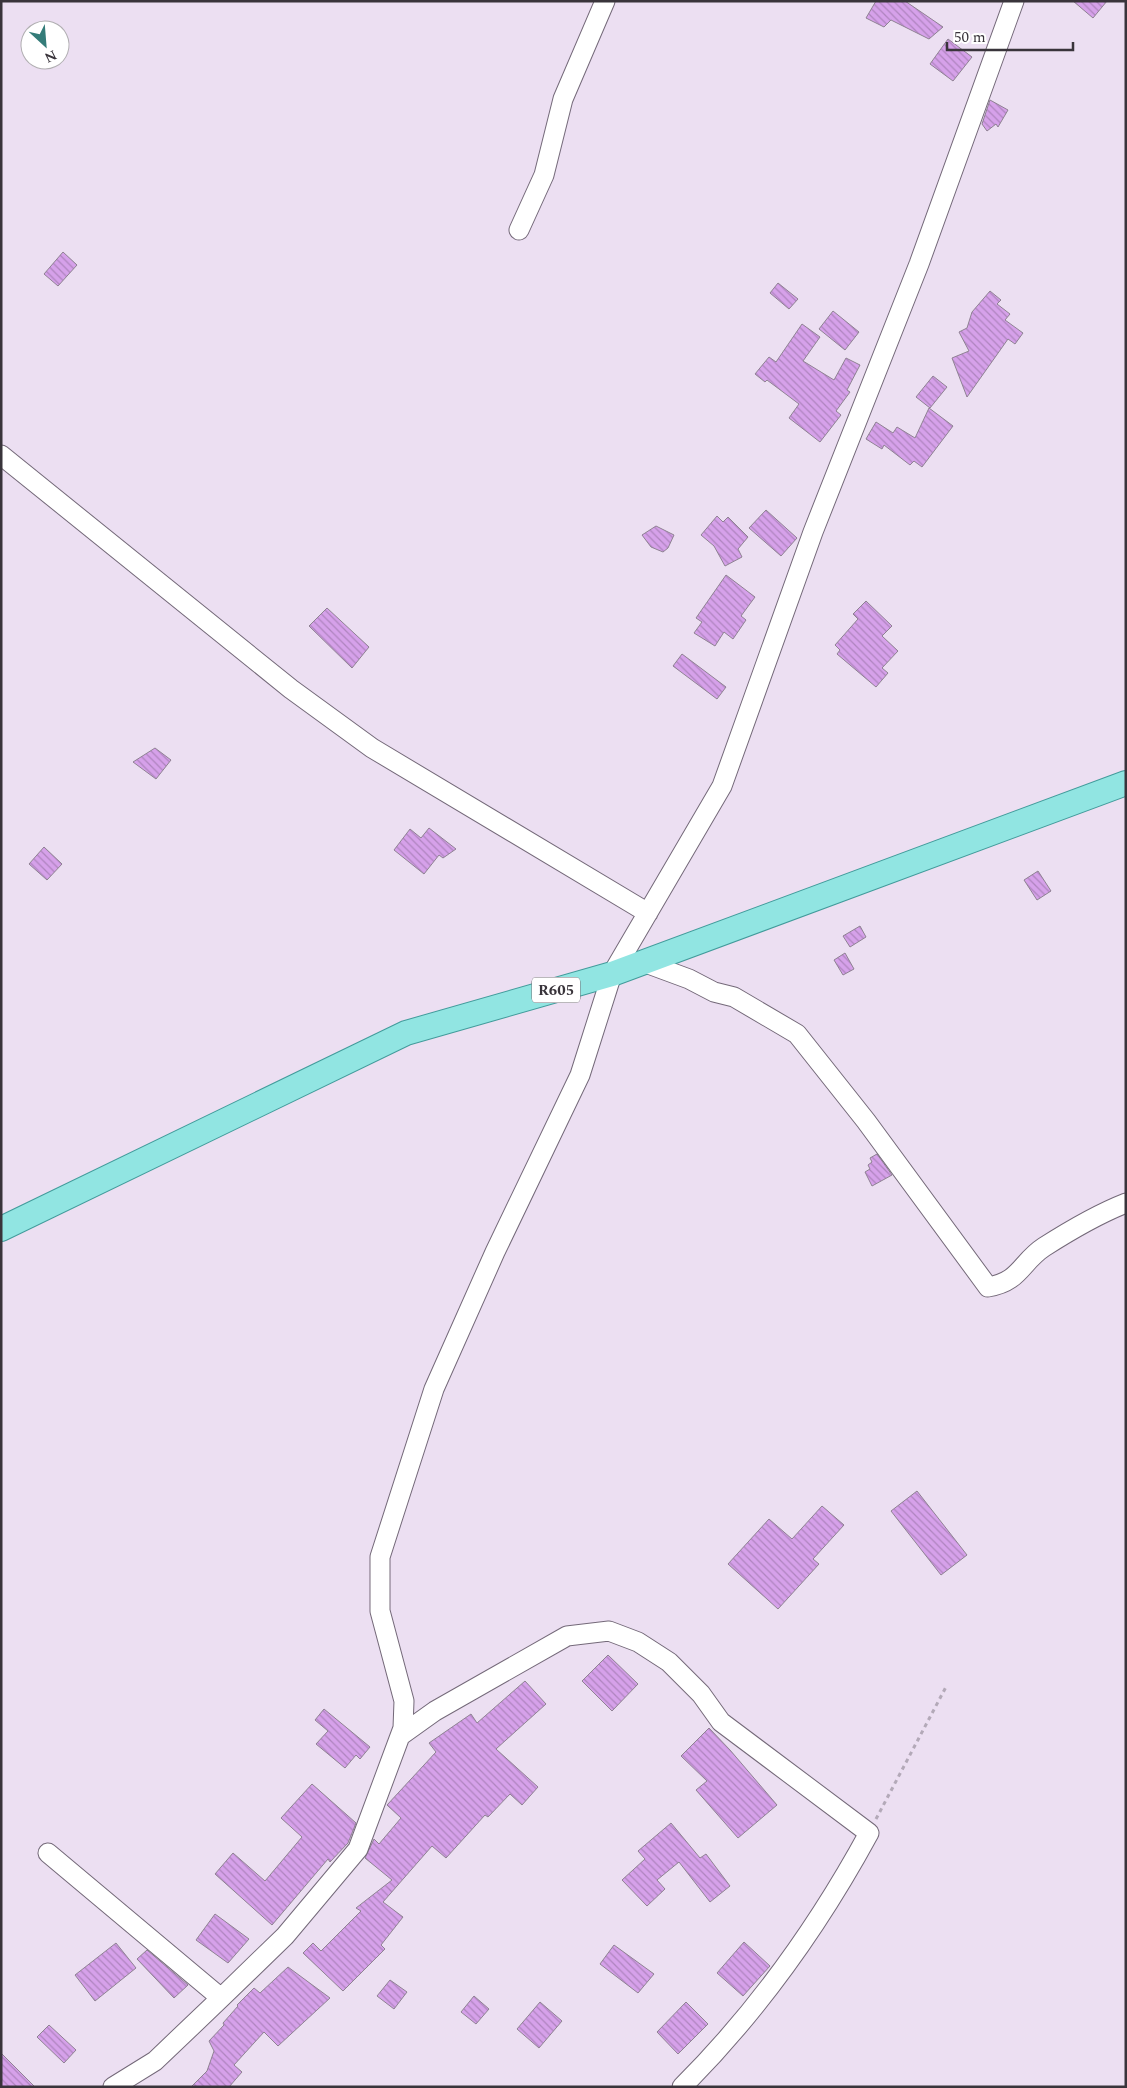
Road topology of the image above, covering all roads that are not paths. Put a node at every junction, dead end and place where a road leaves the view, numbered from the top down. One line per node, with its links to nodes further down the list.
1 (605, 1): 3 (street)
2 (1014, 1): 6 (street)
3 (519, 230)
4 (1, 455): 6 (street)
5 (1126, 783): 7 (main road, R605)
6 (648, 913): 8 (street)
7 (643, 962): 8 (main road, R605); 9 (street)
8 (612, 974): 10 (main road, R605); 11 (street)
9 (1126, 1203)
10 (1, 1230)
11 (400, 1736): 13 (street); 15 (street)
12 (48, 1853): 13 (street)
13 (221, 1998): 14 (street)
14 (113, 2087)
15 (682, 2087)

